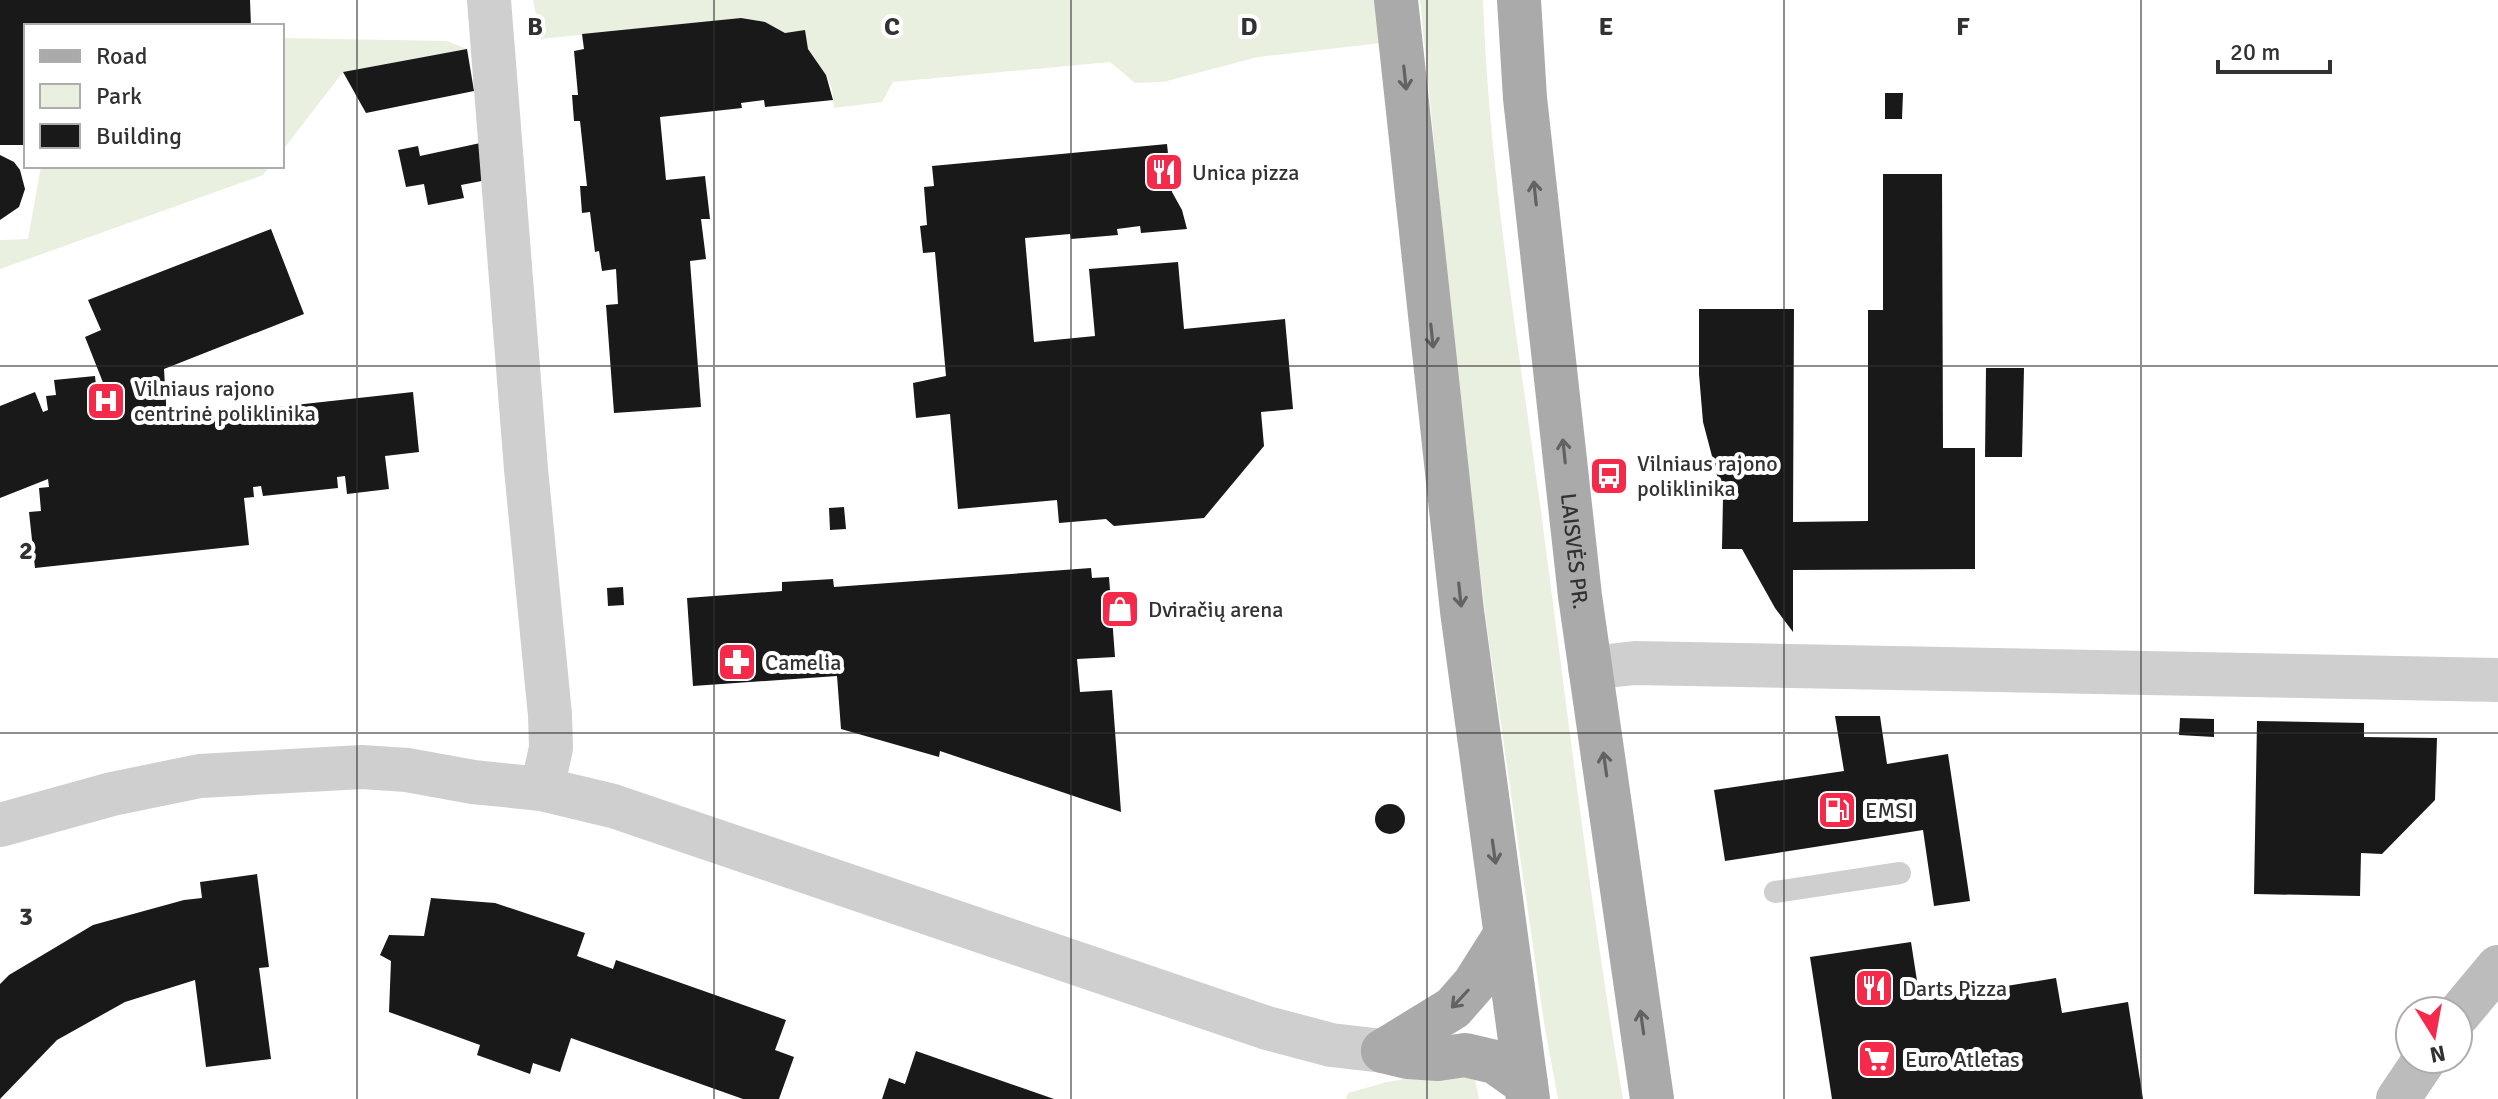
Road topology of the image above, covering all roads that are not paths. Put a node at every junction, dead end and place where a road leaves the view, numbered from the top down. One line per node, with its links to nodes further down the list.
1 (489, 0): 6 (street)
2 (1396, 0): 10 (main road, one-way to 10)
3 (1519, 0): 4 (main road, LAISVĖS PR., one-way to 3)
4 (1590, 668): 5 (street); 16 (main road, LAISVĖS PR., one-way to 4)
5 (2498, 680)
6 (542, 789): 7 (street); 13 (street)
7 (0, 825)
8 (1900, 873): 9 (lane)
9 (1775, 892)
10 (1505, 935): 13 (main road, one-way to 13); 15 (main road)
11 (2498, 967): 12 (street)
12 (2474, 996)
13 (1383, 1051): 15 (main road)
14 (2414, 1075): 17 (street)
15 (1527, 1092)
16 (1652, 1099)
17 (2398, 1099)

